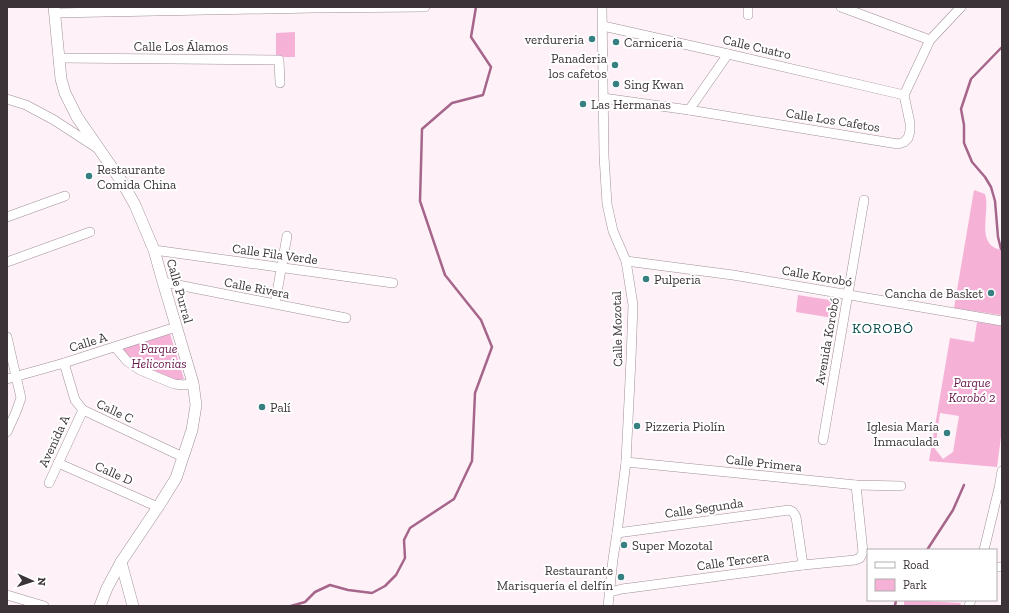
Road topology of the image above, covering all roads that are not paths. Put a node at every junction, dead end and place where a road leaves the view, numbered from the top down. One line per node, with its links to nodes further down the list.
1 (314, 7): 2 (street); 6 (street)
2 (425, 7)
3 (602, 7): 8 (street, Calle Mozotal)
4 (842, 7): 9 (street)
5 (961, 7): 9 (street)
6 (185, 9): 7 (street)
7 (55, 10): 11 (street, Calle Purral)
8 (603, 26): 10 (street, Calle Cuatro); 14 (street, Calle Mozotal)
9 (930, 40): 13 (street)
10 (728, 54): 13 (street, Calle Cuatro); 16 (street)
11 (59, 58): 12 (street, Calle Los Álamos); 17 (street, Calle Purral)
12 (280, 83)
13 (904, 95): 16 (street, Calle Los Cafetos)
14 (603, 98): 16 (street, Calle Los Cafetos); 24 (street, Calle Mozotal)
15 (7, 99): 17 (street)
16 (689, 110)
17 (97, 148): 23 (street, Calle Purral)
18 (65, 196): 20 (street)
19 (864, 200): 29 (street, Avenida Korobó)
20 (7, 217)
21 (90, 232): 25 (street)
22 (287, 236): 26 (street)
23 (154, 250): 26 (street, Calle Fila Verde); 27 (street, Calle Purral)
24 (626, 261): 29 (street, Calle Korobó); 43 (street, Calle Mozotal)
25 (7, 262)
26 (281, 268): 28 (street, Calle Fila Verde); 30 (street)
27 (164, 282): 31 (street, Calle Rivera); 33 (street, Calle Purral)
28 (392, 283)
29 (848, 295): 32 (street, Calle Korobó); 41 (street, Avenida Korobó)
30 (276, 298)
31 (346, 318)
32 (1002, 321)
33 (176, 327): 35 (street, Calle A); 38 (street, Calle Purral)
34 (7, 339): 37 (street)
35 (115, 347): 36 (street, Calle A); 38 (street)
36 (64, 363): 37 (street, Calle A); 39 (street, Calle C)
37 (12, 378): 40 (street)
38 (193, 383): 42 (street, Calle Purral)
39 (83, 410): 42 (street, Calle C); 44 (street, Avenida A)
40 (7, 432)
41 (823, 440)
42 (183, 457): 50 (street, Calle Purral)
43 (626, 462): 47 (street, Calle Primera); 51 (street, Calle Mozotal)
44 (58, 463): 46 (street, Avenida A); 50 (street, Calle D)
45 (1002, 471): 49 (street)
46 (49, 483)
47 (856, 486): 48 (street, Calle Primera); 54 (street, Calle Tercera)
48 (901, 486)
49 (1001, 488): 52 (street)
50 (158, 507): 53 (street, Calle Purral)
51 (617, 533): 54 (street, Calle Segunda); 55 (street, Calle Mozotal)
52 (984, 549)
53 (121, 562): 58 (street, Calle Purral); 59 (street)
54 (803, 565): 55 (street, Calle Tercera)
55 (610, 592): 60 (street, Calle Mozotal)
56 (7, 595): 57 (street)
57 (44, 606)
58 (100, 606)
59 (133, 606)
60 (608, 606)

